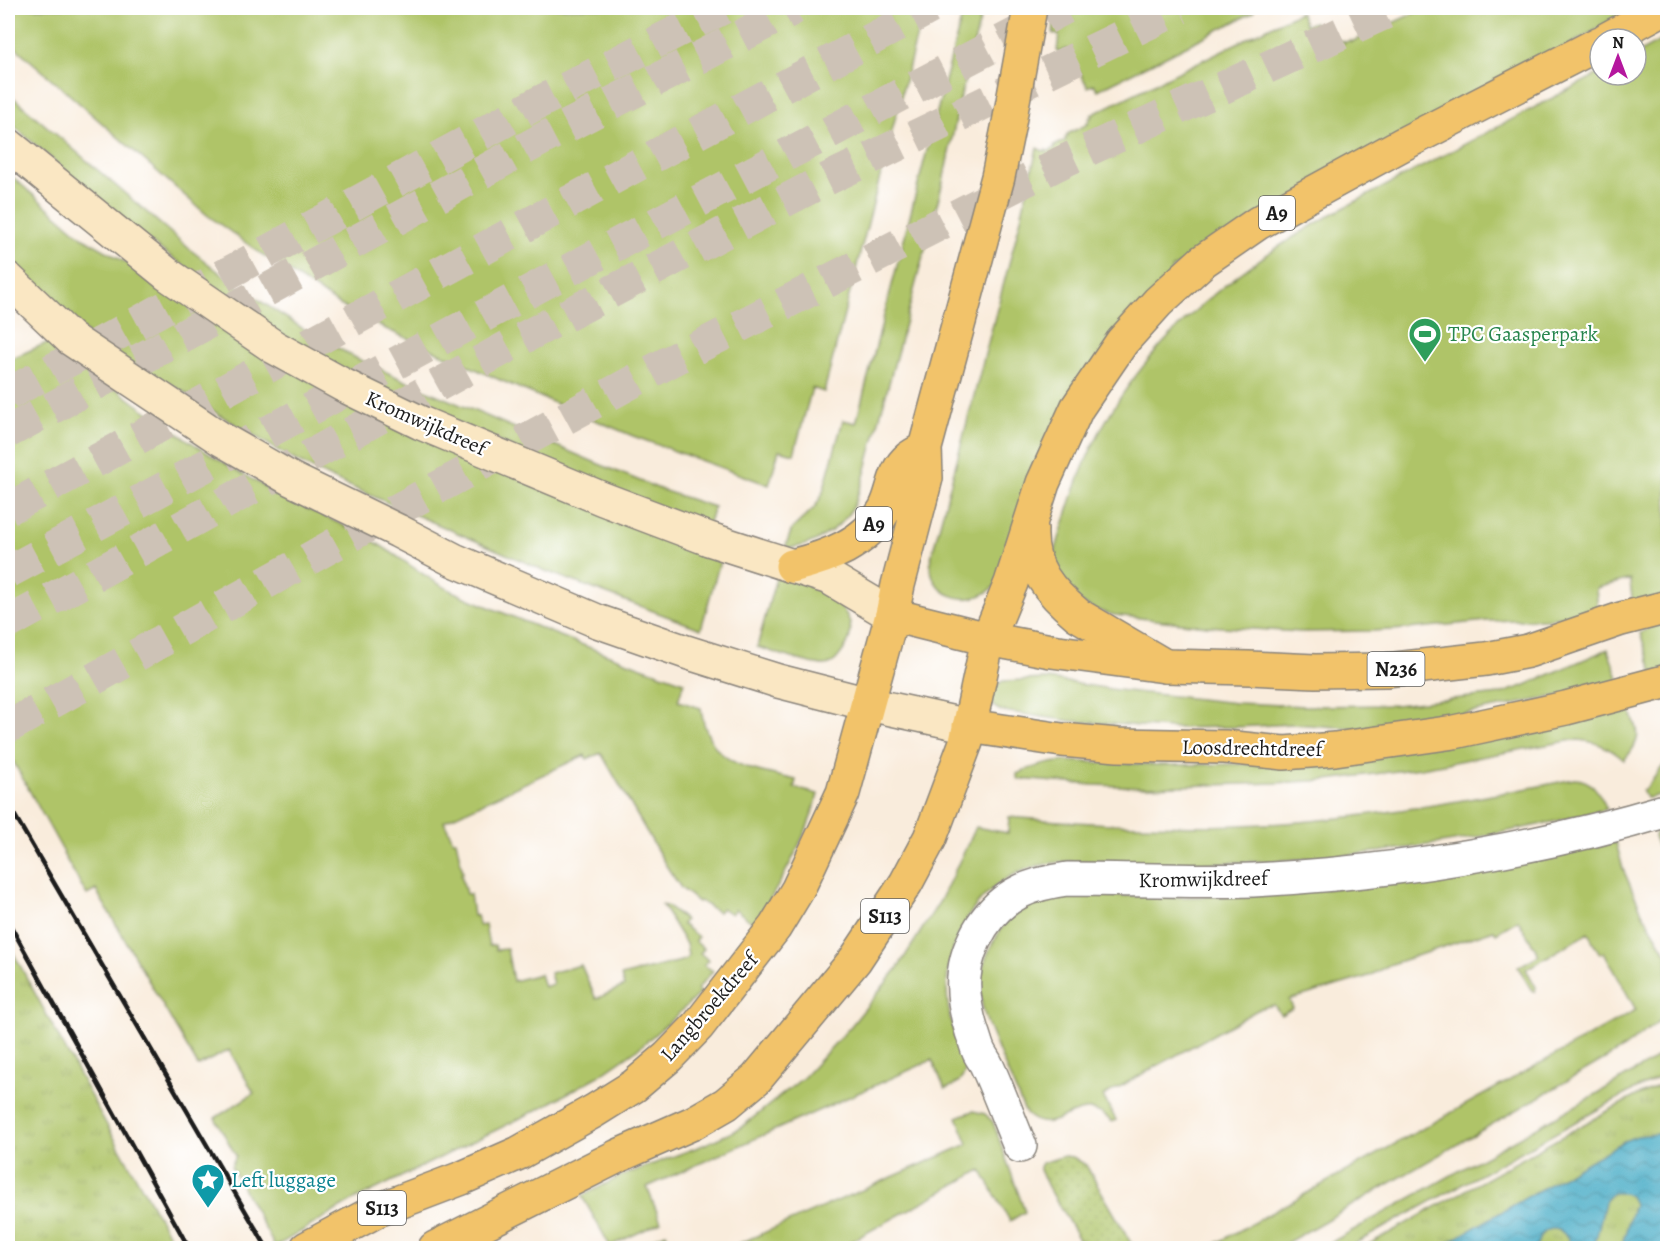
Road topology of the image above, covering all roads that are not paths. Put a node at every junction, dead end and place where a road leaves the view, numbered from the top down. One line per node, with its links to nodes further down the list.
1 (1030, 8): 7 (main road, A9)
2 (1664, 8): 3 (main road)
3 (1629, 27)
4 (1588, 49): 8 (main road, A9)
5 (8, 145): 9 (main road, Kromwijkdreef)
6 (8, 279): 15 (main road)
7 (924, 448): 9 (main road, A9); 11 (main road, A9)
8 (1031, 522): 12 (main road, A9); 13 (main road, A9)
9 (792, 566): 11 (main road, Kromwijkdreef)
10 (1668, 607): 13 (main road, N236)
11 (892, 615): 12 (main road); 15 (main road, Langbroekdreef)
12 (988, 639): 13 (main road, N236); 16 (main road, S113)
13 (1165, 666)
14 (1668, 681): 16 (main road, Loosdrechtdreef)
15 (868, 704): 16 (main road, Loosdrechtdreef); 19 (main road, Langbroekdreef / S113)
16 (969, 726): 20 (main road, S113)
17 (1668, 810): 18 (street, Kromwijkdreef)
18 (1020, 1146)
19 (307, 1248)
20 (435, 1248)

